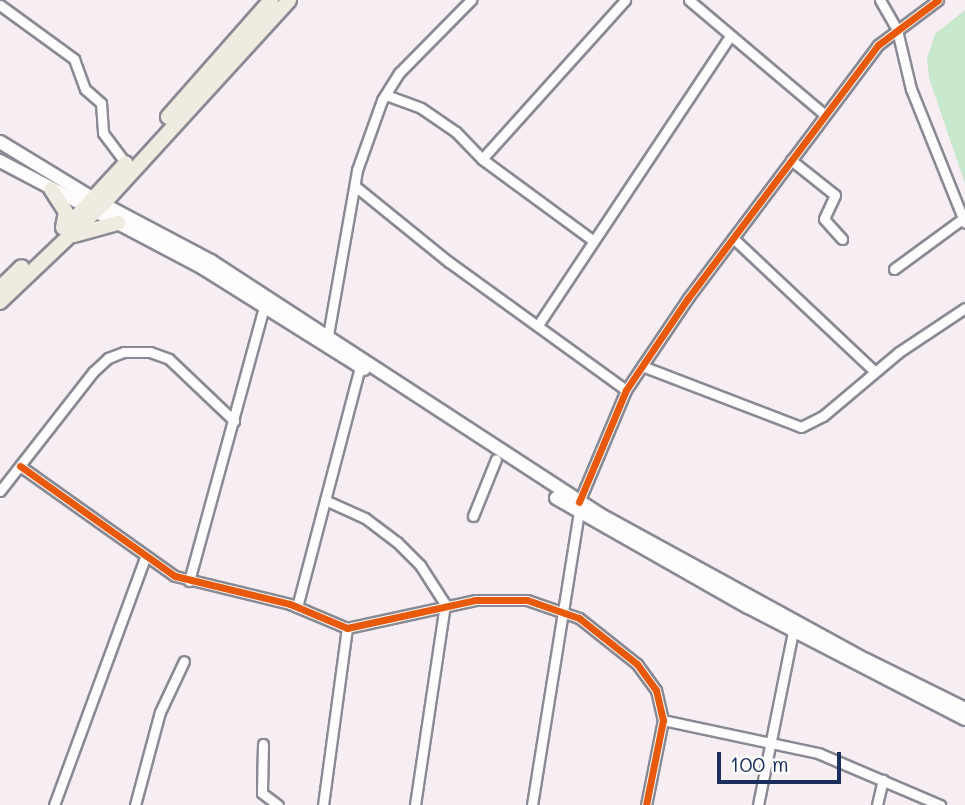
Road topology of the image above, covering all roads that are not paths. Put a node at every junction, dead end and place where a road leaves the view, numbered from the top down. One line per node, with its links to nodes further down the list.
1 (271, 0): 17 (main road)
2 (289, 0): 20 (main road)
3 (471, 0): 11 (street)
4 (625, 0): 14 (street)
5 (689, 0): 10 (street)
6 (938, 0): 9 (street)
7 (882, 1): 9 (street)
8 (0, 5): 17 (street)
9 (897, 30): 12 (street); 21 (street)
10 (729, 38): 12 (street); 25 (street)
11 (386, 95): 14 (street); 18 (street)
12 (825, 115): 15 (street)
13 (0, 142): 20 (main road)
14 (482, 159): 25 (street)
15 (791, 160): 24 (street); 26 (street)
16 (0, 161): 19 (main road)
17 (126, 163): 20 (main road)
18 (355, 186): 32 (street); 33 (street)
19 (51, 189): 20 (main road); 23 (main road)
20 (94, 205): 22 (main road); 23 (main road); 33 (main road)
21 (963, 221): 27 (street)
22 (118, 223): 23 (main road); 30 (main road)
23 (64, 235): 28 (main road); 29 (main road)
24 (733, 238): 35 (street); 36 (street)
25 (590, 239): 32 (street)
26 (842, 239)
27 (894, 268)
28 (0, 288)
29 (0, 302)
30 (264, 307): 34 (main road); 38 (street)
31 (965, 308): 36 (street)
32 (538, 325): 37 (street)
33 (328, 335): 43 (main road)
34 (360, 366): 39 (main road); 42 (street)
35 (642, 366): 36 (street); 37 (street)
36 (875, 372)
37 (626, 390): 43 (street)
38 (234, 421): 40 (street); 46 (street)
39 (496, 459): 43 (main road); 44 (street)
40 (20, 466): 41 (street); 45 (street)
41 (0, 491)
42 (325, 500): 47 (street); 48 (street)
43 (579, 507): 49 (street); 51 (main road); 53 (main road)
44 (473, 516)
45 (145, 558): 46 (street); 59 (street)
46 (189, 581): 48 (street)
47 (445, 604): 49 (street); 50 (street); 63 (street)
48 (297, 607): 50 (street)
49 (563, 611): 55 (street); 64 (street)
50 (347, 628): 62 (street)
51 (793, 631): 54 (main road); 56 (street)
52 (184, 662): 60 (street)
53 (965, 709)
54 (965, 719)
55 (663, 720): 56 (street); 65 (street)
56 (770, 741): 58 (street); 66 (street)
57 (263, 744): 61 (street)
58 (883, 780): 67 (street); 68 (street)
59 (54, 805)
60 (135, 805)
61 (278, 805)
62 (323, 805)
63 (415, 805)
64 (532, 805)
65 (646, 805)
66 (758, 805)
67 (877, 805)
68 (940, 805)

